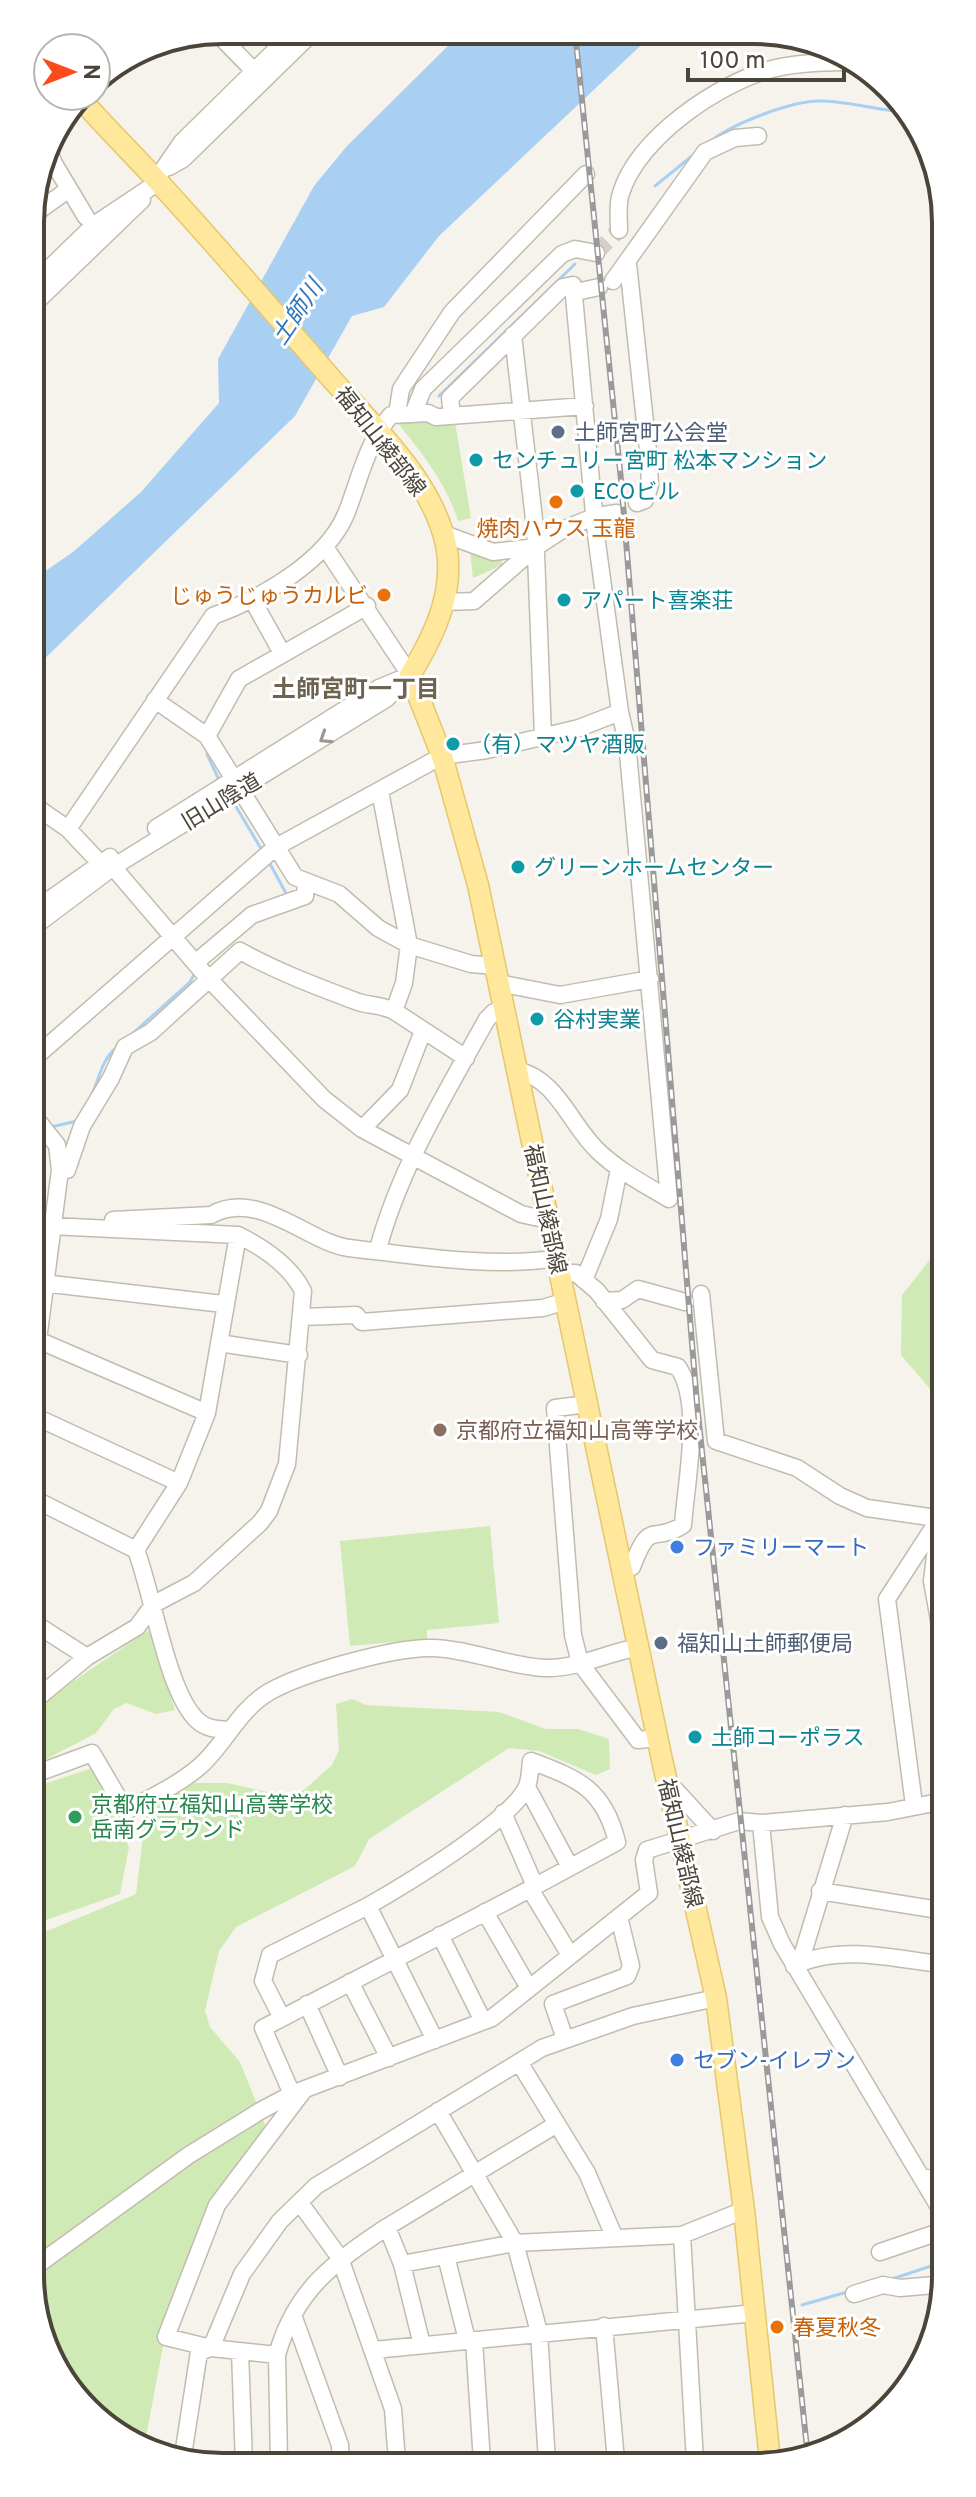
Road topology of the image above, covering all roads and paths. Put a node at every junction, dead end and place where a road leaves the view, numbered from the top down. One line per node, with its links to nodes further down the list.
1 (228, 44): 5 (street)
2 (271, 44): 5 (street)
3 (301, 44): 10 (street)
4 (833, 63): 14 (street)
5 (254, 71): 10 (street)
6 (93, 112): 10 (main road, 福知山綾部線)
7 (758, 136): 16 (street)
8 (53, 168): 11 (street)
9 (586, 174): 24 (street)
10 (158, 182): 17 (street); 19 (street); 26 (main road, 福知山綾部線)
11 (69, 189): 12 (street); 13 (street)
12 (45, 207)
13 (86, 217)
14 (619, 230)
15 (596, 253): 24 (street)
16 (628, 264): 18 (street); 27 (street)
17 (44, 273)
18 (576, 292): 20 (street); 22 (street)
19 (44, 294)
20 (513, 335): 21 (street); 23 (street)
21 (450, 398): 24 (street); 25 (street)
22 (585, 406): 23 (street); 29 (street)
23 (520, 410): 25 (street); 32 (street)
24 (413, 414): 25 (street); 26 (street)
25 (452, 416)
26 (374, 428): 30 (main road, 福知山綾部線); 31 (street)
27 (637, 503)
28 (617, 513): 29 (street)
29 (596, 516): 32 (street); 39 (street)
30 (444, 534): 32 (street); 34 (main road, 福知山綾部線)
31 (325, 547): 33 (street); 35 (street)
32 (536, 547): 34 (street); 41 (street)
33 (253, 601): 36 (street); 38 (street)
34 (444, 602): 37 (main road, 福知山綾部線)
35 (367, 606): 36 (street); 37 (street)
36 (282, 653): 40 (street)
37 (410, 675): 42 (main road, 福知山綾部線); 43 (street)
38 (155, 700): 40 (street); 46 (street)
39 (620, 712): 41 (street); 57 (street)
40 (207, 736): 43 (street)
41 (543, 736): 42 (street)
42 (442, 756): 44 (street); 55 (main road, 福知山綾部線)
43 (235, 784): 47 (street); 48 (street)
44 (380, 791): 47 (street); 53 (street)
45 (44, 812): 46 (street)
46 (68, 829): 48 (street)
47 (276, 847): 49 (street); 52 (street)
48 (107, 865): 50 (street); 51 (street); 52 (street)
49 (306, 882): 53 (street); 54 (street)
50 (44, 904)
51 (44, 918)
52 (173, 938): 54 (street); 61 (street)
53 (409, 945): 55 (street); 59 (street)
54 (195, 963): 56 (street)
55 (497, 975): 57 (street); 58 (main road, 福知山綾部線)
56 (208, 978): 59 (street); 64 (street); 68 (street)
57 (650, 979): 67 (street)
58 (504, 1010): 62 (street); 63 (main road, 福知山綾部線)
59 (394, 1011): 60 (street)
60 (423, 1031): 62 (street); 64 (street)
61 (44, 1049)
62 (466, 1058): 66 (street)
63 (517, 1070): 67 (street); 69 (main road, 福知山綾部線)
64 (362, 1129): 66 (street)
65 (44, 1131): 68 (street)
66 (413, 1156): 69 (street); 73 (street)
67 (619, 1169): 76 (street)
68 (60, 1170): 70 (street)
69 (548, 1220): 74 (main road, 福知山綾部線)
70 (50, 1226): 71 (street); 75 (street)
71 (88, 1228): 72 (street); 73 (street)
72 (238, 1235): 81 (street); 83 (street)
73 (378, 1249): 74 (street)
74 (558, 1265): 76 (street); 87 (main road, 福知山綾部線)
75 (44, 1275)
76 (584, 1280): 79 (street)
77 (44, 1283): 81 (street)
78 (701, 1294): 92 (street)
79 (604, 1301): 80 (street); 95 (street)
80 (685, 1302)
81 (223, 1304): 84 (street)
82 (556, 1304): 83 (street)
83 (302, 1317): 86 (street)
84 (219, 1343): 86 (street); 88 (street)
85 (44, 1346): 88 (street)
86 (299, 1355): 96 (street)
87 (588, 1404): 95 (main road, 福知山綾部線); 100 (street)
88 (207, 1413): 90 (street)
89 (44, 1421): 90 (street)
90 (179, 1483): 94 (street)
91 (44, 1504): 94 (street)
92 (932, 1518)
93 (932, 1532): 108 (street)
94 (136, 1550): 96 (street)
95 (623, 1569): 98 (main road, 福知山綾部線)
96 (154, 1604): 99 (street); 102 (street)
97 (44, 1629): 99 (street)
98 (640, 1647): 100 (street); 103 (main road, 福知山綾部線)
99 (87, 1657): 101 (street)
100 (580, 1663): 102 (street); 103 (street)
101 (44, 1693)
102 (228, 1730): 104 (street)
103 (658, 1738): 105 (main road, 福知山綾部線)
104 (44, 1771)
105 (669, 1783): 112 (street); 113 (main road, 福知山綾部線)
106 (527, 1787): 109 (street); 114 (street); 114 (street)
107 (932, 1803): 108 (street)
108 (914, 1805): 110 (street)
109 (503, 1813): 115 (street); 117 (street)
110 (845, 1815): 111 (street); 116 (street)
111 (761, 1823): 112 (street); 125 (street)
112 (713, 1831): 113 (street)
113 (682, 1839): 120 (street); 128 (main road, 福知山綾部線)
114 (570, 1867): 115 (street)
115 (532, 1887): 119 (street); 122 (street)
116 (820, 1891): 118 (street); 125 (street)
117 (368, 1906): 123 (street); 130 (street)
118 (932, 1909)
119 (485, 1912): 121 (street); 127 (street)
120 (619, 1917): 122 (street); 132 (street)
121 (440, 1935): 123 (street); 131 (street)
122 (570, 1955): 127 (street)
123 (393, 1959): 126 (street); 133 (street)
124 (932, 1963): 125 (street)
125 (797, 1965): 141 (street)
126 (350, 1982): 129 (street); 134 (street)
127 (529, 1988): 131 (street)
128 (716, 1998): 132 (street); 145 (main road, 福知山綾部線)
129 (307, 2004): 130 (street); 136 (street)
130 (282, 2018): 137 (street)
131 (483, 2021): 133 (street)
132 (565, 2039): 135 (street)
133 (435, 2040): 134 (street)
134 (389, 2058): 136 (street)
135 (519, 2062): 138 (street); 139 (street)
136 (340, 2077): 137 (street)
137 (298, 2092): 154 (street); 165 (street)
138 (438, 2111): 140 (street); 144 (street)
139 (557, 2124): 140 (street); 149 (street)
140 (475, 2172): 146 (street); 150 (street)
141 (921, 2177): 142 (street); 143 (street)
142 (932, 2179)
143 (932, 2195)
144 (300, 2203): 153 (street); 165 (street)
145 (744, 2210): 148 (street); 158 (main road, 福知山綾部線)
146 (387, 2227): 153 (street); 155 (street)
147 (932, 2234): 151 (street)
148 (682, 2235): 149 (street); 160 (street)
149 (614, 2236): 150 (street)
150 (515, 2243): 152 (street); 162 (street)
151 (880, 2252)
152 (446, 2256): 155 (street); 163 (street)
153 (340, 2258): 159 (street); 166 (street)
154 (44, 2260)
155 (402, 2264): 164 (street)
156 (932, 2285): 157 (street)
157 (854, 2294)
158 (755, 2313): 160 (street); 170 (main road, 福知山綾部線)
159 (293, 2315): 168 (street); 173 (street)
160 (687, 2319): 161 (street); 178 (street)
161 (604, 2326): 162 (street); 177 (street)
162 (539, 2332): 163 (street); 176 (street)
163 (470, 2340): 164 (street); 175 (street)
164 (422, 2345): 166 (street)
165 (211, 2348): 167 (street); 169 (street)
166 (374, 2350): 174 (street)
167 (240, 2351): 168 (street); 171 (street)
168 (277, 2355): 172 (street)
169 (184, 2449)
170 (769, 2452)
171 (244, 2453)
172 (279, 2453)
173 (340, 2453)
174 (396, 2453)
175 (481, 2453)
176 (546, 2453)
177 (615, 2453)
178 (695, 2453)

